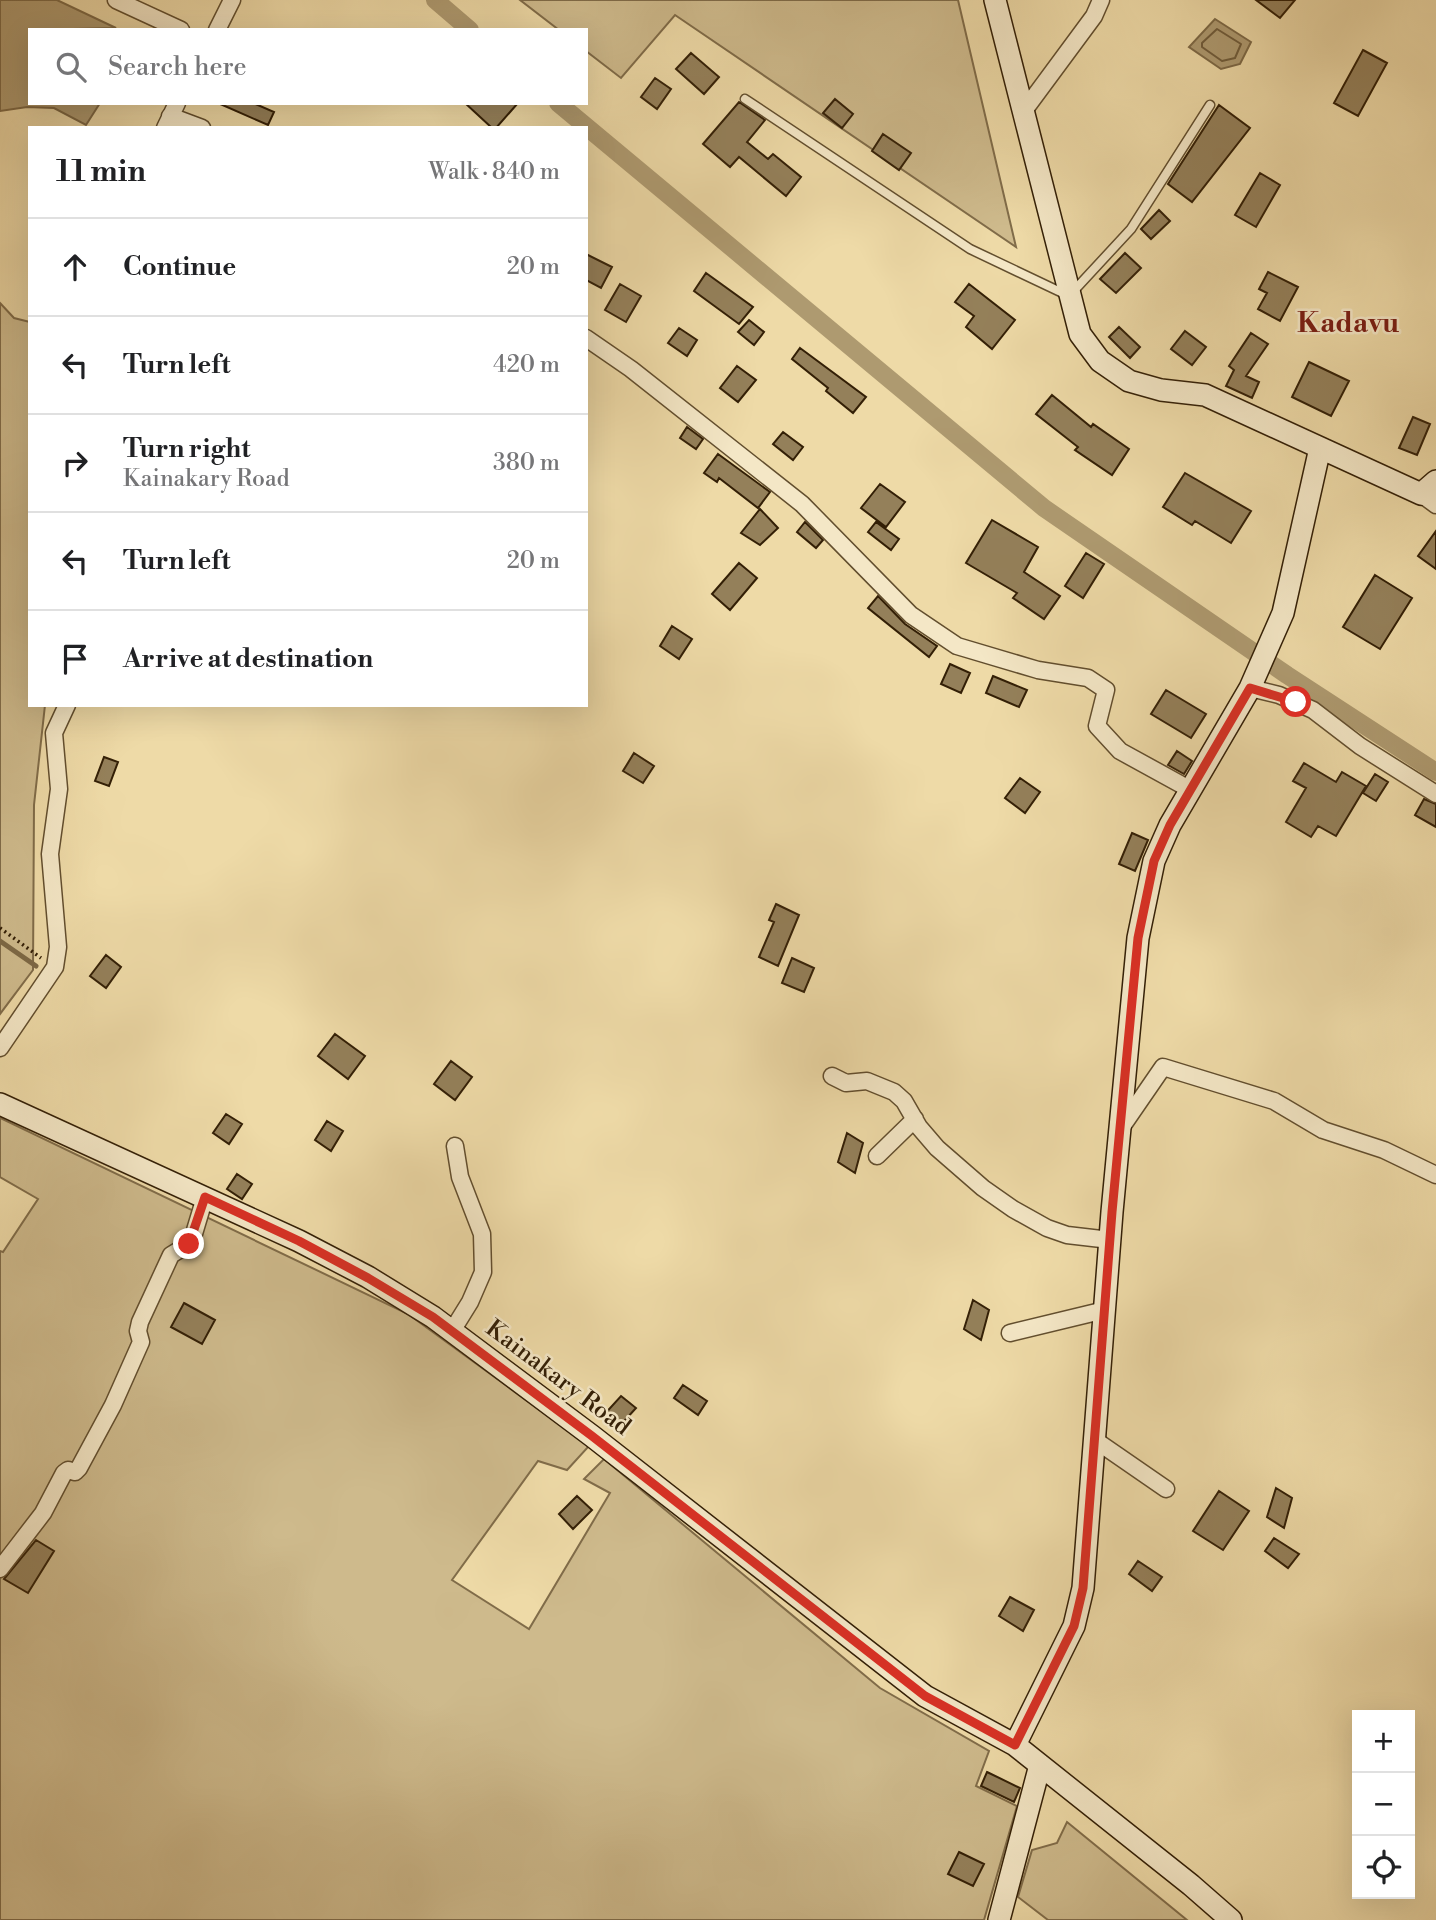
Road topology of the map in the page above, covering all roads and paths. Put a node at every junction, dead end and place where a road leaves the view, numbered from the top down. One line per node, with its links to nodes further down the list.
1 (116, 0): 5 (street)
2 (232, 0): 6 (street)
3 (995, 0): 9 (main road)
4 (1101, 0): 9 (street)
5 (177, 28)
6 (218, 28)
7 (745, 99): 12 (lane)
8 (1210, 105): 12 (lane)
9 (1023, 112): 12 (main road)
10 (171, 116): 11 (street)
11 (197, 126)
12 (1069, 296): 14 (main road)
13 (588, 339): 18 (street)
14 (1320, 449): 15 (main road); 16 (main road)
15 (1431, 494)
16 (1252, 682): 18 (main road); 19 (street)
17 (66, 707): 21 (street)
18 (1191, 790): 26 (main road)
19 (1436, 794)
20 (0, 928): 21 (path)
21 (55, 967): 22 (street)
22 (0, 1048)
23 (832, 1076): 25 (street)
24 (0, 1104): 30 (main road, Kainakary Road)
25 (915, 1119): 28 (street); 31 (street)
26 (1120, 1129): 29 (street); 31 (main road)
27 (455, 1146): 33 (street)
28 (877, 1156)
29 (1436, 1175)
30 (205, 1197): 33 (main road, Kainakary Road); 37 (street)
31 (1110, 1240): 32 (main road)
32 (1105, 1310): 34 (street); 35 (main road)
33 (452, 1331): 38 (main road, Kainakary Road)
34 (1010, 1333)
35 (1095, 1440): 36 (street); 38 (main road)
36 (1166, 1489)
37 (0, 1569)
38 (1015, 1745): 39 (main road, Kainakary Road)
39 (1041, 1765): 40 (main road); 41 (main road, Kainakary Road)
40 (999, 1920)
41 (1231, 1920)

